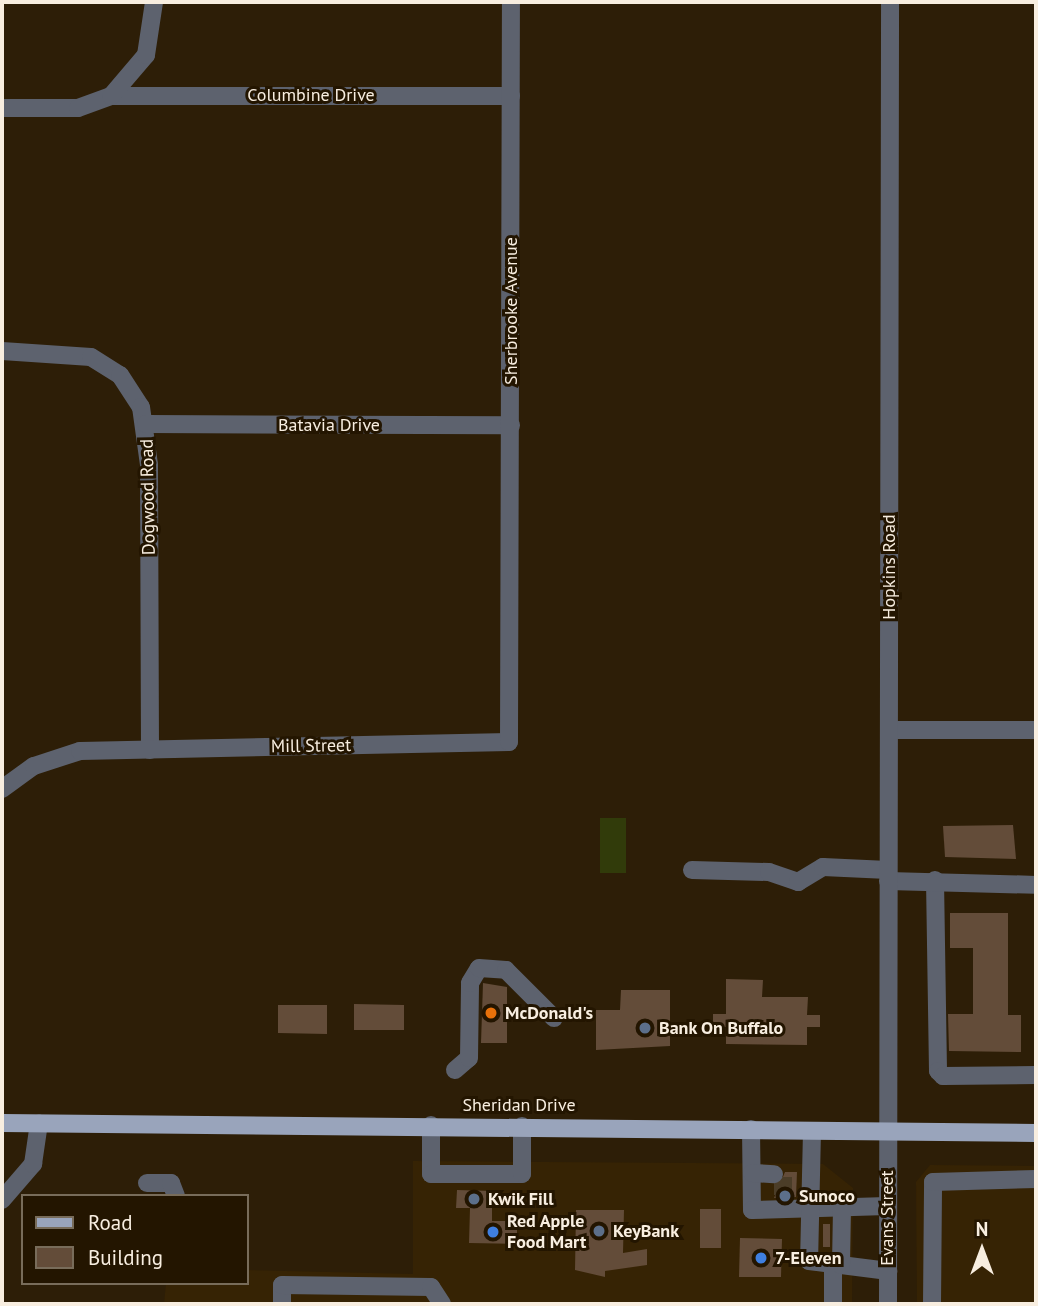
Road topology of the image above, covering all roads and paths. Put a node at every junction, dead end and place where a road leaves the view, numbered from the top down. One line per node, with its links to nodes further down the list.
1 (154, 2): 4 (street)
2 (511, 2): 5 (street, Sherbrooke Avenue)
3 (890, 2): 11 (street, Hopkins Road)
4 (111, 96): 5 (street, Columbine Drive); 6 (street)
5 (511, 96): 9 (street, Sherbrooke Avenue)
6 (2, 108)
7 (2, 351): 8 (street, Dogwood Road)
8 (146, 424): 9 (street, Batavia Drive); 13 (street, Dogwood Road)
9 (511, 425): 10 (street, Sherbrooke Avenue)
10 (509, 620): 13 (street, Mill Street)
11 (889, 730): 12 (street); 16 (street, Hopkins Road)
12 (1036, 730)
13 (150, 750): 14 (street, Mill Street)
14 (2, 789)
15 (692, 870): 16 (street)
16 (888, 875): 17 (street); 28 (street, Hopkins Road)
17 (935, 880): 18 (street); 21 (street)
18 (1036, 885)
19 (554, 1017): 20 (street)
20 (455, 1070)
21 (1036, 1075)
22 (2, 1123): 23 (main road, Sheridan Drive)
23 (39, 1123): 24 (main road, Sheridan Drive); 35 (street)
24 (431, 1125): 25 (main road, Sheridan Drive); 25 (street)
25 (522, 1126): 26 (main road, Sheridan Drive)
26 (751, 1129): 27 (main road, Sheridan Drive); 30 (street)
27 (812, 1131): 28 (main road, Sheridan Drive); 38 (street)
28 (887, 1132): 29 (main road, Sheridan Drive); 36 (street, Evans Street)
29 (1036, 1133)
30 (752, 1179): 32 (street); 38 (street)
31 (1036, 1179): 45 (street)
32 (774, 1180)
33 (147, 1183): 34 (street)
34 (176, 1194)
35 (2, 1200)
36 (887, 1206): 37 (street); 40 (street, Evans Street)
37 (842, 1208): 38 (street); 39 (street)
38 (810, 1210): 39 (street)
39 (837, 1265): 40 (street); 43 (street)
40 (888, 1271): 44 (street, Evans Street)
41 (282, 1304): 42 (street)
42 (442, 1304)
43 (832, 1304)
44 (888, 1304)
45 (932, 1304)

